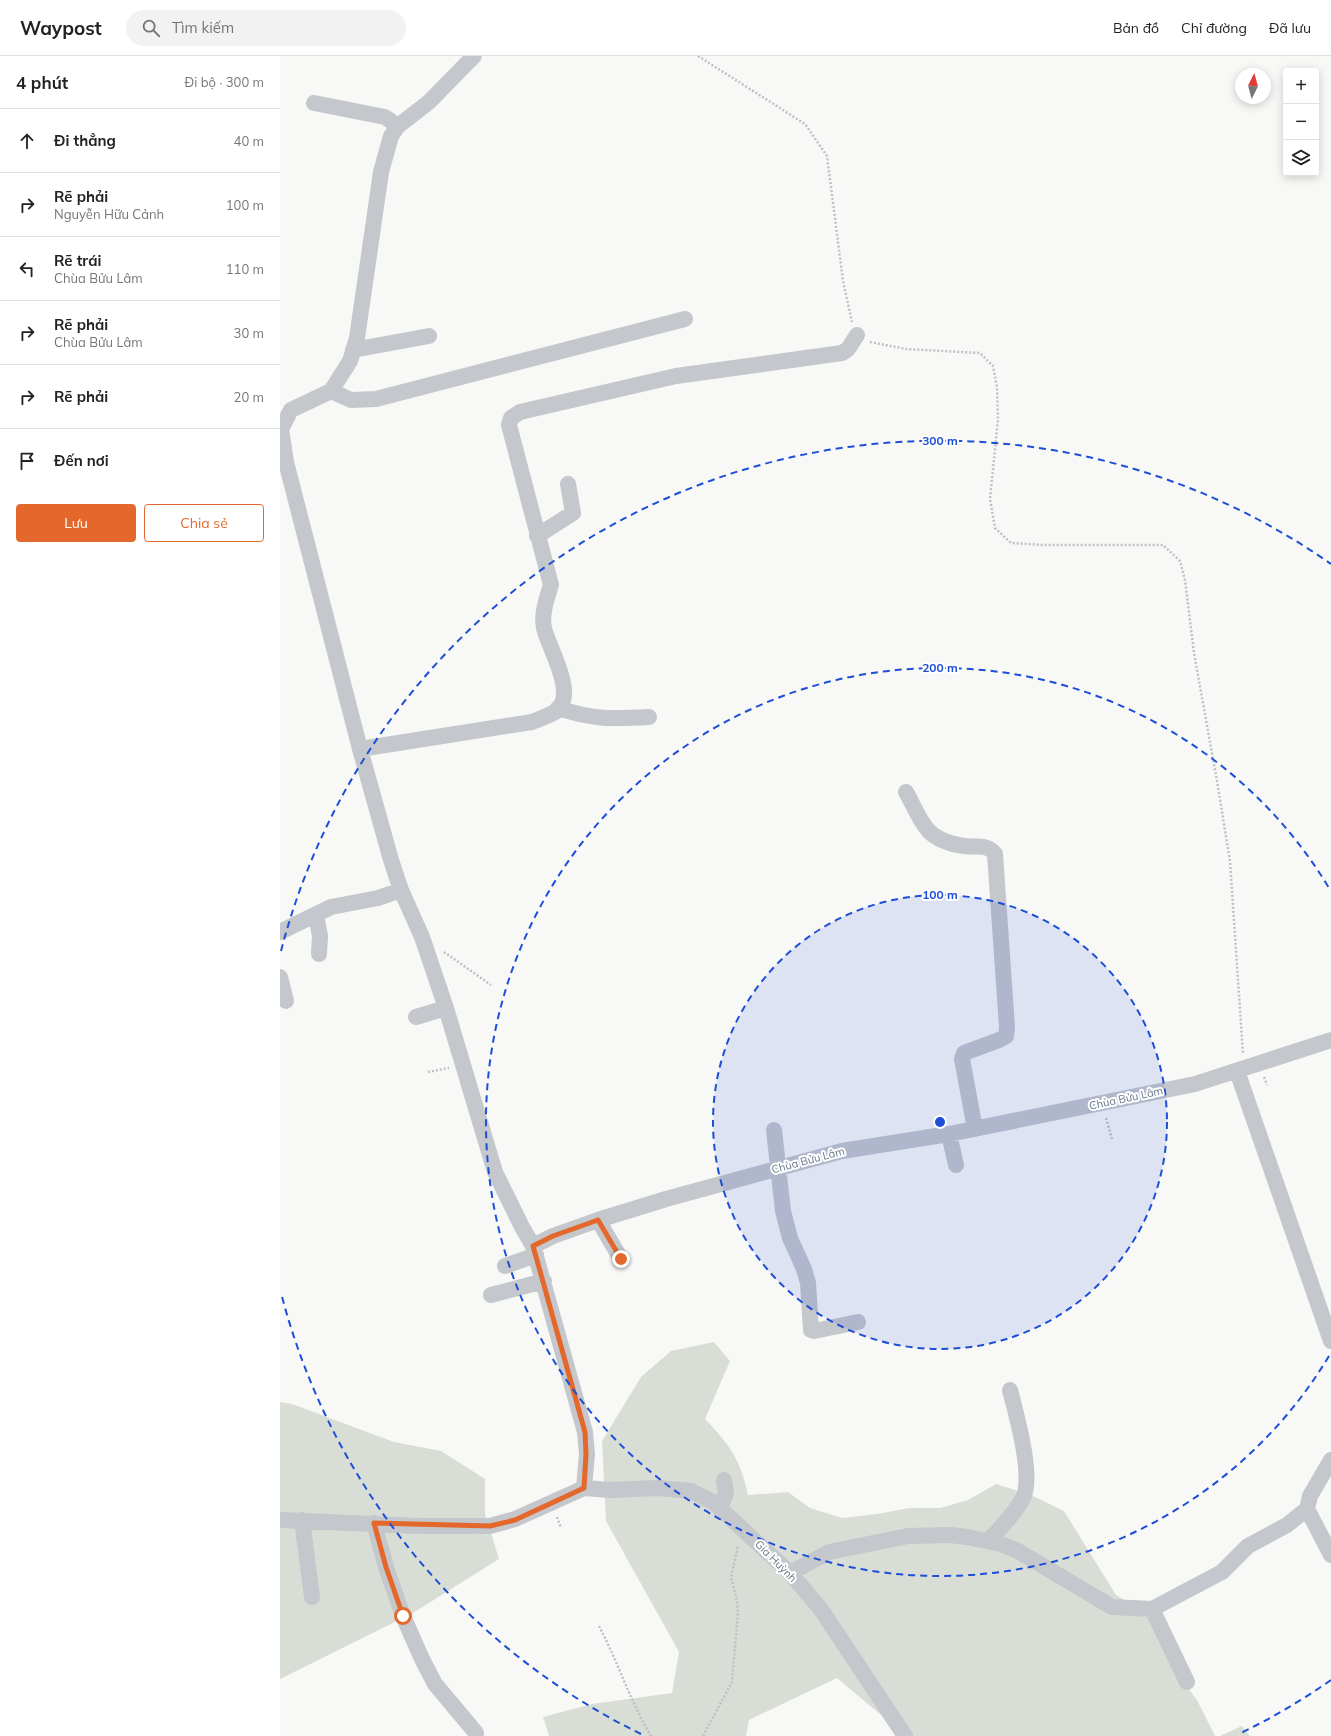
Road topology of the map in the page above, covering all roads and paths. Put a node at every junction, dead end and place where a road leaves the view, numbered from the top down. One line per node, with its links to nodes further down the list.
1 (474, 56): 4 (street)
2 (698, 56): 6 (path)
3 (314, 103): 4 (street)
4 (398, 126): 8 (street)
5 (685, 319): 9 (street)
6 (857, 335): 11 (street); 28 (path)
7 (429, 336): 8 (street)
8 (353, 350): 9 (street)
9 (331, 391): 14 (street)
10 (568, 484): 11 (street)
11 (537, 536): 12 (street)
12 (558, 708): 13 (street); 14 (street)
13 (649, 718)
14 (360, 749): 16 (street)
15 (906, 792): 31 (street)
16 (401, 890): 17 (street); 19 (street)
17 (316, 915): 18 (street); 20 (street)
18 (280, 935)
19 (422, 937): 22 (path); 24 (street)
20 (319, 954)
21 (280, 977): 23 (street)
22 (491, 986)
23 (286, 1001)
24 (446, 1008): 25 (street); 27 (street)
25 (416, 1017)
26 (1331, 1040): 28 (street, Chùa Bửu Lâm)
27 (463, 1066): 29 (path); 38 (street)
28 (1240, 1070): 30 (street, Chùa Bửu Lâm); 44 (street)
29 (428, 1072)
30 (1102, 1104): 31 (street, Chùa Bửu Lâm); 34 (path)
31 (975, 1129): 33 (street, Chùa Bửu Lâm)
32 (774, 1130): 36 (street)
33 (949, 1134): 35 (street); 36 (street, Chùa Bửu Lâm)
34 (1112, 1139)
35 (956, 1165)
36 (780, 1168): 37 (street, Chùa Bửu Lâm); 43 (street)
37 (598, 1220): 38 (street, Chùa Bửu Lâm); 39 (street)
38 (535, 1250): 40 (street, Chùa Bửu Lâm); 41 (street)
39 (621, 1259)
40 (505, 1266)
41 (544, 1281): 42 (street); 48 (street)
42 (491, 1295)
43 (858, 1322)
44 (1331, 1341)
45 (1010, 1390): 55 (street)
46 (1331, 1460): 50 (street)
47 (724, 1480): 49 (street)
48 (584, 1488): 49 (street, Gia Huỳnh); 53 (street)
49 (720, 1508): 54 (street, Gia Huỳnh)
50 (1307, 1509): 56 (street); 59 (street)
51 (280, 1520): 52 (street)
52 (302, 1520): 53 (street); 58 (street)
53 (374, 1523): 62 (street)
54 (740, 1526): 57 (street, Gia Huỳnh); 64 (path)
55 (988, 1541): 57 (street); 59 (street)
56 (1331, 1555)
57 (790, 1573): 65 (street, Gia Huỳnh)
58 (312, 1597)
59 (1152, 1609): 61 (street)
60 (599, 1626): 63 (path)
61 (1187, 1682)
62 (476, 1733)
63 (651, 1736)
64 (703, 1736)
65 (905, 1736)

